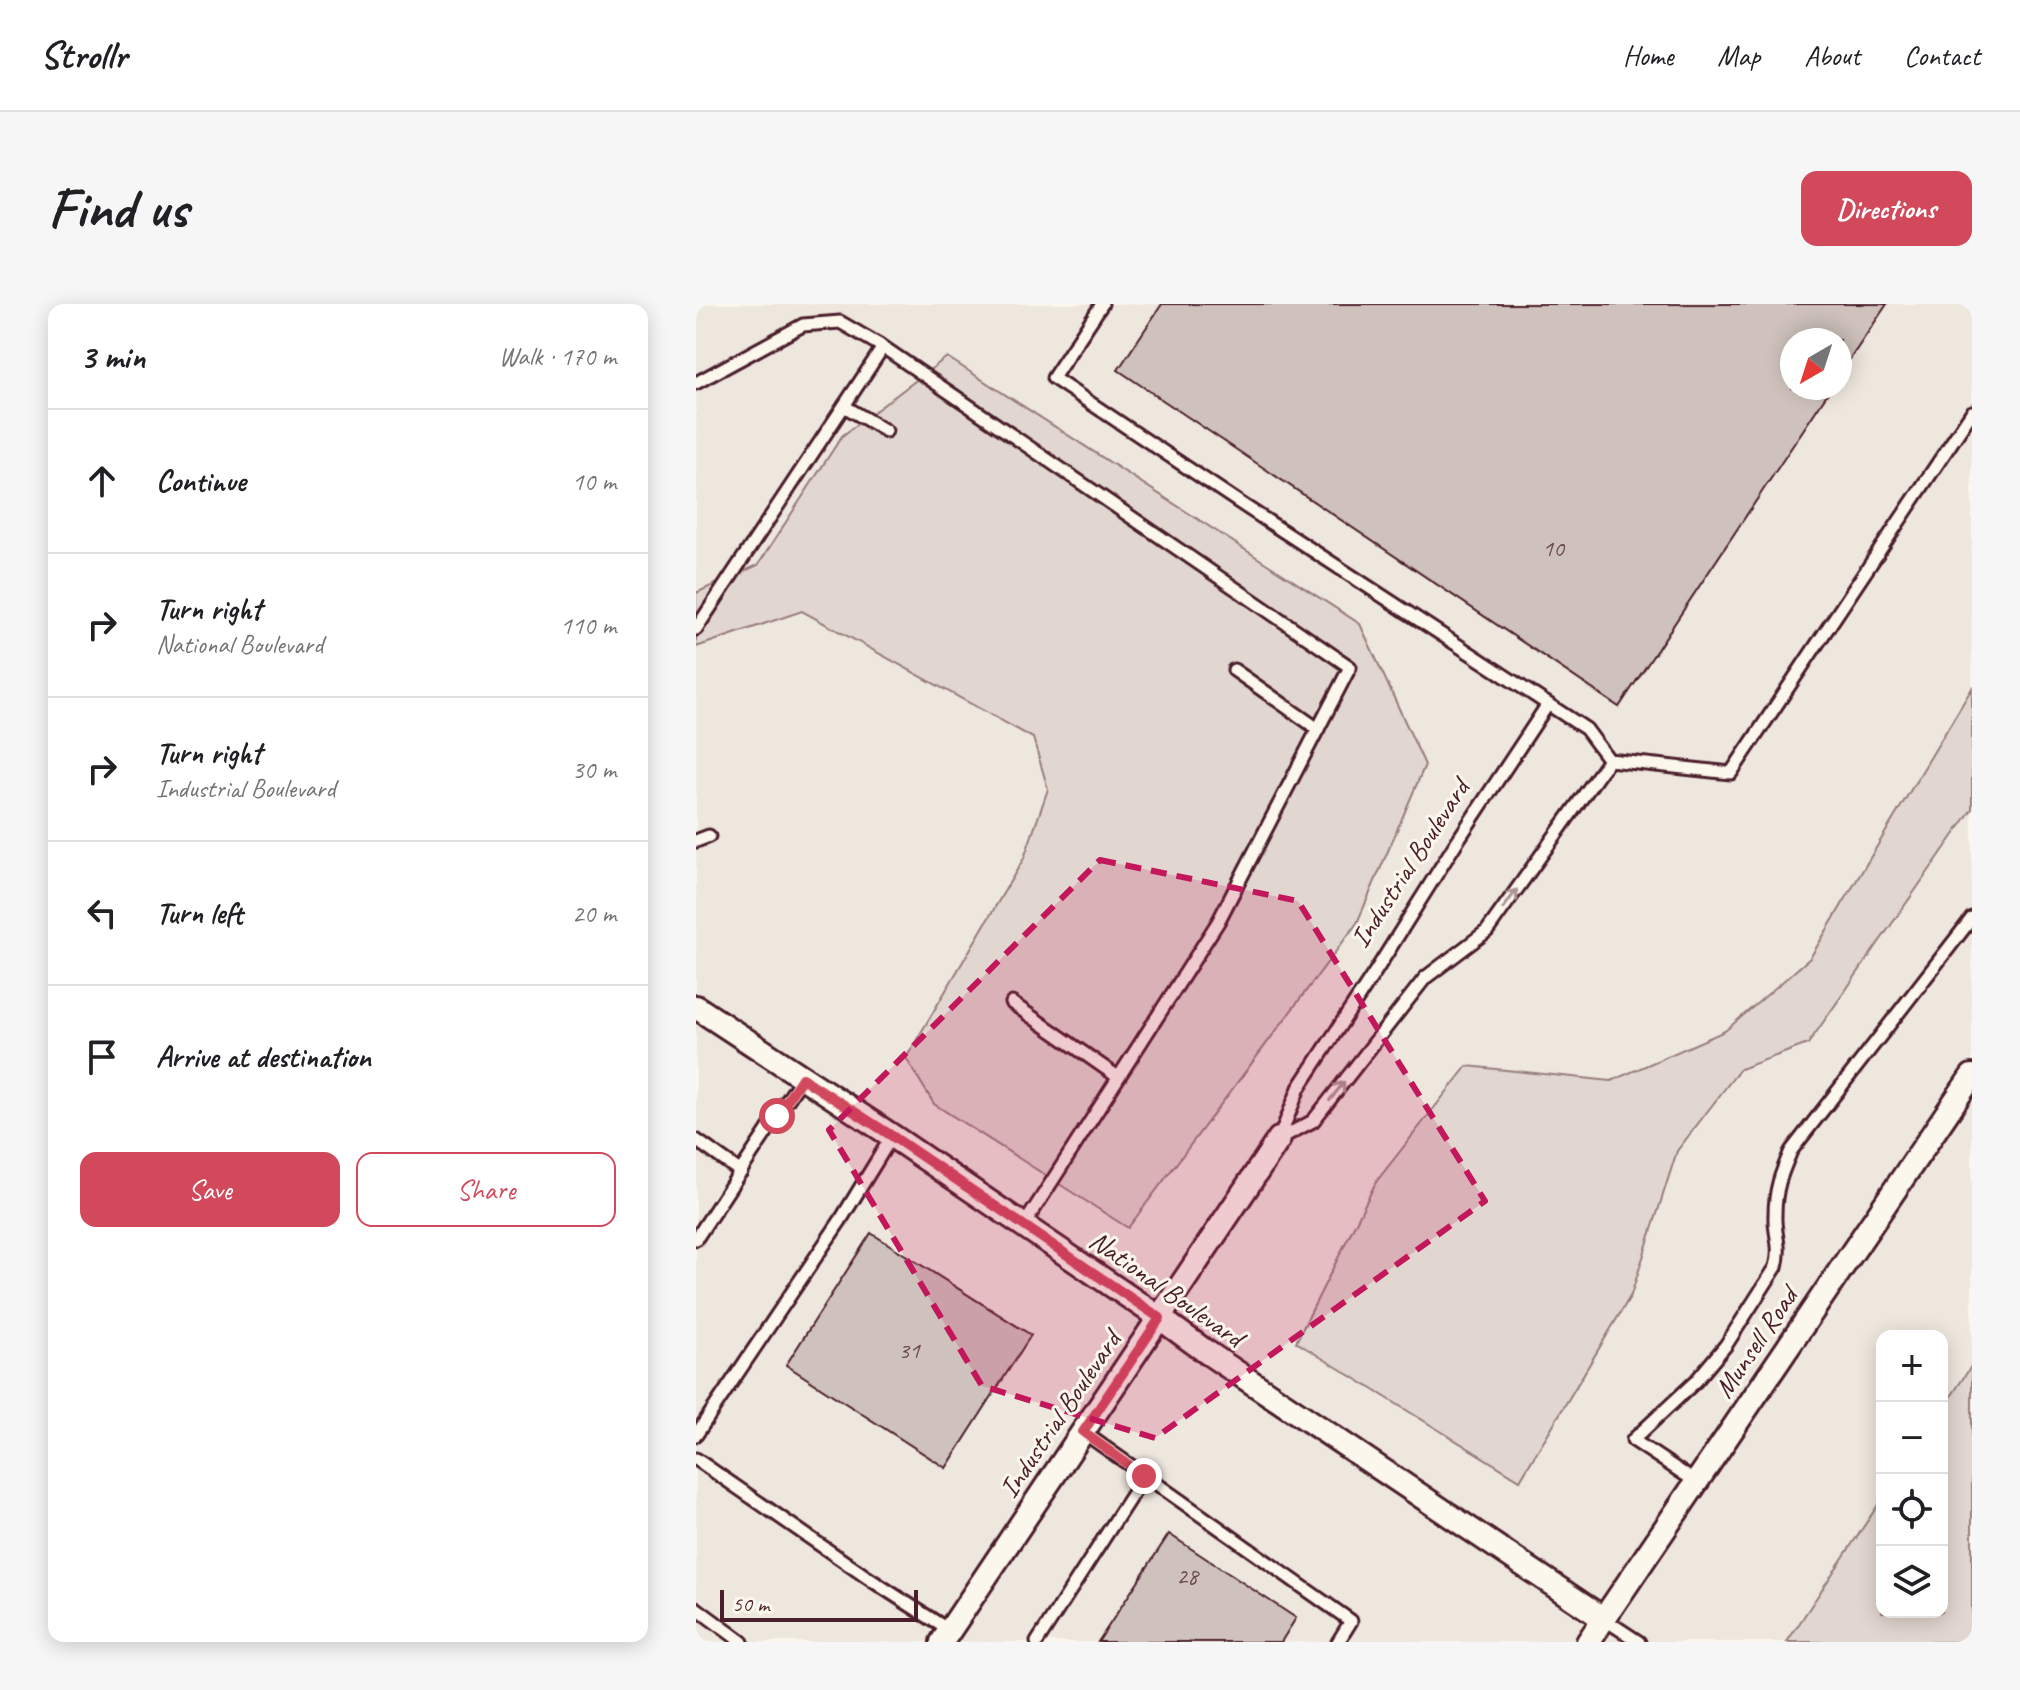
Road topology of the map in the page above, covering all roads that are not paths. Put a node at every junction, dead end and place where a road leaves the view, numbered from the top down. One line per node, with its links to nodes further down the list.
1 (1102, 304): 9 (lane)
2 (883, 347): 3 (lane); 4 (lane); 10 (lane)
3 (696, 383)
4 (844, 406): 6 (lane); 7 (lane)
5 (1972, 412): 11 (lane)
6 (886, 431)
7 (696, 629)
8 (1234, 670): 10 (lane)
9 (1548, 704): 11 (lane); 21 (lane, Industrial Boulevard)
10 (1318, 729): 18 (lane)
11 (1609, 760): 21 (lane, Industrial Boulevard, one-way to 11)
12 (709, 836): 13 (lane)
13 (696, 841)
14 (1972, 918): 31 (lane)
15 (1012, 1003): 18 (lane)
16 (696, 1007): 19 (street, National Boulevard)
17 (1972, 1076): 31 (street, Munsell Road)
18 (1118, 1077): 24 (lane)
19 (802, 1078): 20 (street, National Boulevard); 23 (lane)
20 (892, 1136): 24 (street, National Boulevard); 28 (lane)
21 (1279, 1139): 26 (street, Industrial Boulevard)
22 (696, 1140): 23 (lane)
23 (741, 1172): 25 (lane)
24 (1024, 1225): 26 (street, National Boulevard)
25 (696, 1239)
26 (1160, 1318): 27 (street, Industrial Boulevard); 33 (street, National Boulevard)
27 (1083, 1432): 30 (lane); 34 (street, Industrial Boulevard)
28 (696, 1435)
29 (696, 1459): 34 (lane)
30 (1144, 1476): 36 (lane); 37 (lane)
31 (1696, 1482): 33 (street, Munsell Road)
32 (696, 1608): 35 (lane)
33 (1604, 1619): 38 (street, Munsell Road); 39 (lane)
34 (946, 1636)
35 (742, 1642)
36 (1037, 1642)
37 (1338, 1642)
38 (1588, 1642)
39 (1639, 1642)

